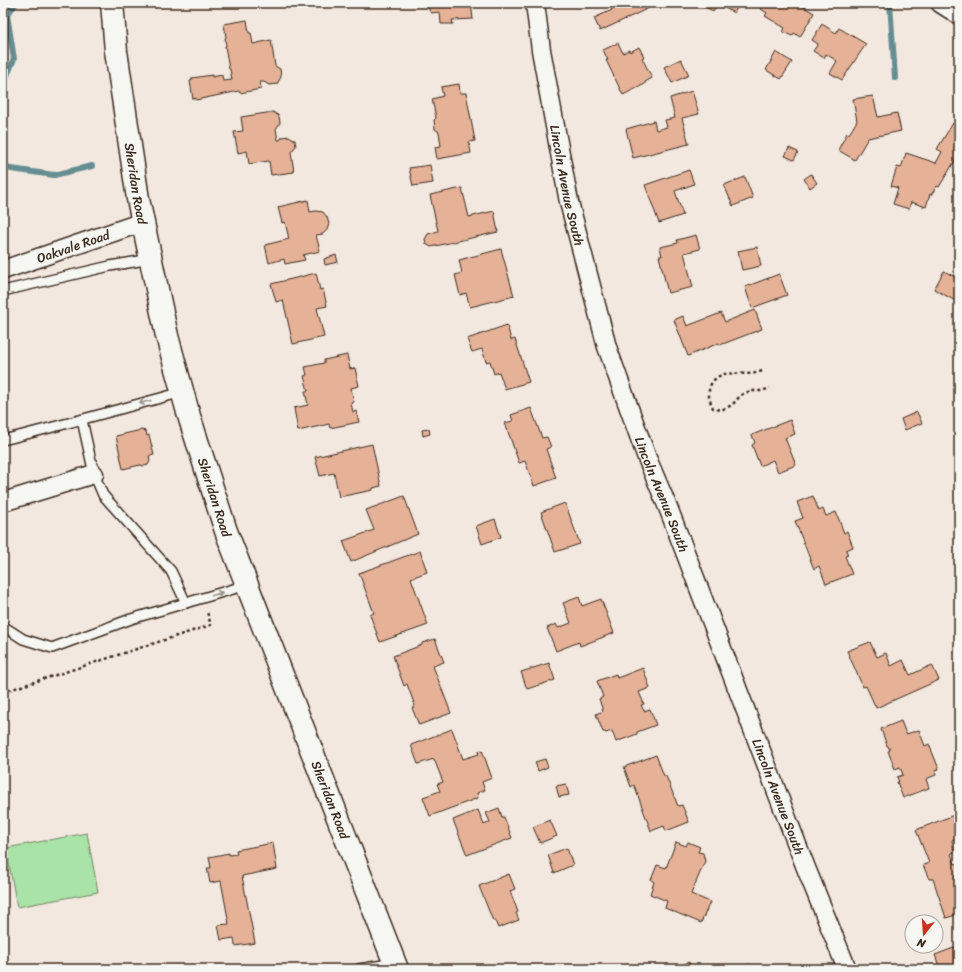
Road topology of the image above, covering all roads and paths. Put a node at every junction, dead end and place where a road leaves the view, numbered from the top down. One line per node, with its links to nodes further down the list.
1 (112, 3): 5 (street, Sheridan Road)
2 (535, 3): 23 (street, Lincoln Avenue South)
3 (940, 3): 4 (street)
4 (959, 15)
5 (143, 222): 6 (street, Sheridan Road); 7 (street, Oakvale Road)
6 (151, 259): 8 (lane); 11 (street, Sheridan Road)
7 (3, 270)
8 (3, 291)
9 (762, 371): 10 (path)
10 (770, 388)
11 (183, 392): 12 (lane, one-way to 12); 16 (street, Sheridan Road)
12 (82, 420): 13 (lane); 14 (lane)
13 (3, 440)
14 (94, 474): 15 (street); 17 (lane)
15 (3, 502)
16 (247, 585): 17 (lane, one-way to 16); 21 (street, Sheridan Road)
17 (186, 604): 19 (lane)
18 (206, 608): 20 (path)
19 (3, 626)
20 (3, 692)
21 (396, 966): 22 (lane)
22 (359, 969)
23 (847, 969)

